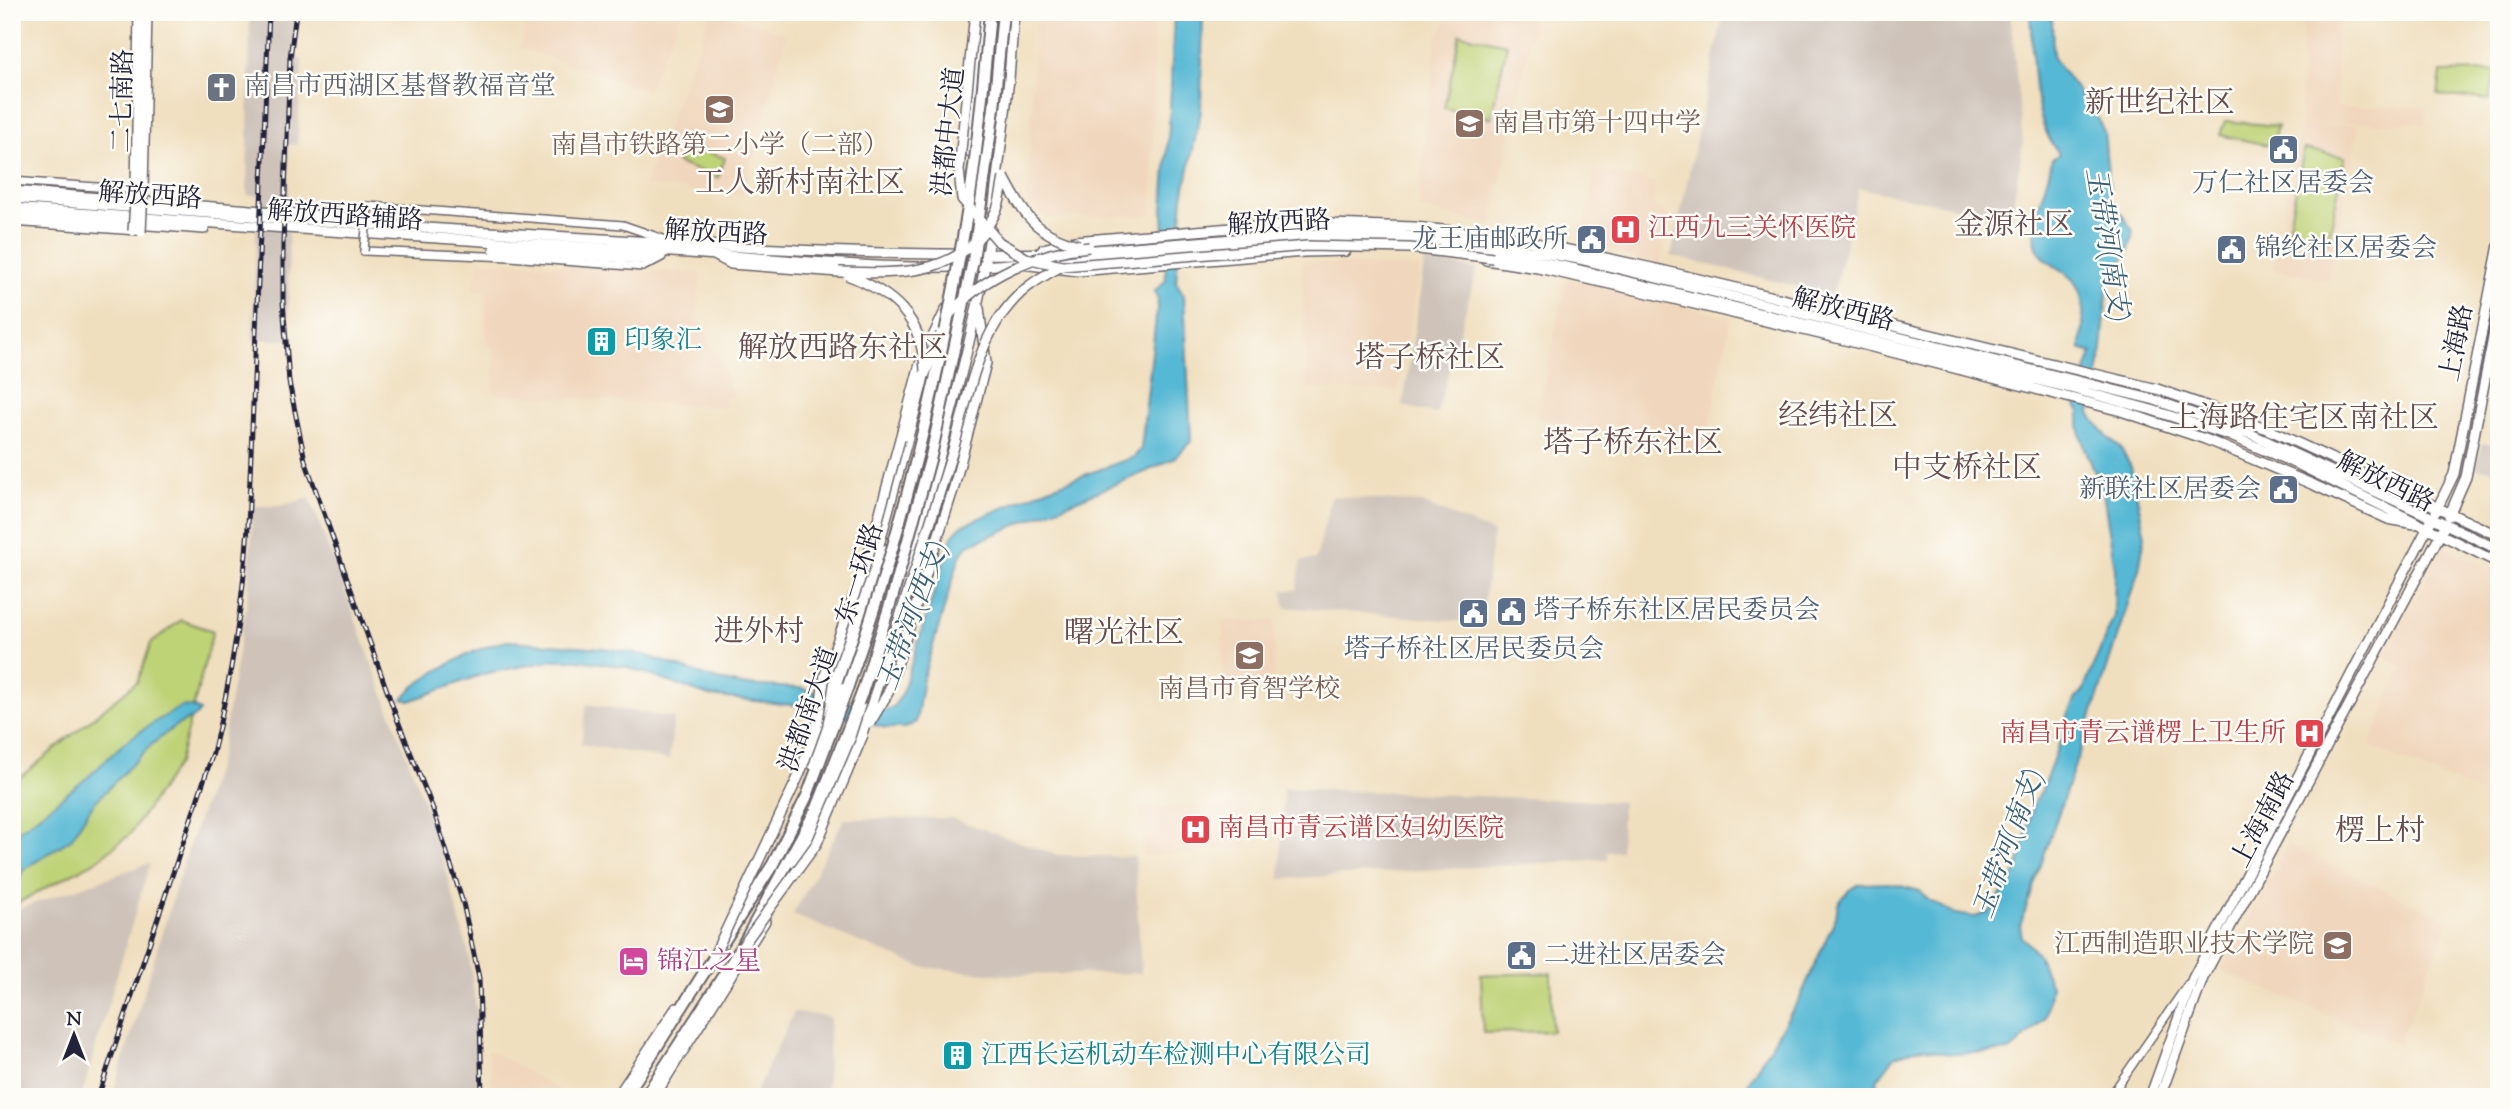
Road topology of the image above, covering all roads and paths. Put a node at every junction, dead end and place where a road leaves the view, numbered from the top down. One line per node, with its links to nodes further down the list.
1 (139, 12): 10 (main road, 二七南路)
2 (147, 12): 10 (main road, 二七南路)
3 (975, 12): 27 (main road, bridge)
4 (982, 12): 25 (main road, 洪都中大道)
5 (990, 12): 48 (highway, 东一环路, bridge)
6 (1003, 12): 47 (highway, 东一环路, bridge)
7 (1016, 12): 8 (main road); 24 (main road, 洪都中大道)
8 (1004, 177): 21 (main road, bridge); 31 (main road, bridge)
9 (12, 181): 10 (street)
10 (140, 190): 16 (main road, 二七南路, bridge)
11 (12, 191): 22 (main road, 解放西路辅路)
12 (12, 198): 22 (main road, 解放西路)
13 (12, 208): 22 (main road, 解放西路)
14 (12, 215): 22 (main road, 解放西路辅路)
15 (12, 222): 16 (street)
16 (137, 231)
17 (1282, 235): 20 (main road, 解放西路); 21 (main road); 36 (main road, 解放西路)
18 (1146, 245): 20 (main road, 解放西路, bridge); 26 (main road, 解放西路); 26 (main road); 36 (main road)
19 (2499, 245): 37 (main road, 上海路)
20 (1201, 246): 30 (main road, 解放西路)
21 (1088, 247): 35 (main road, bridge)
22 (673, 248): 22 (street, bridge); 23 (main road, 解放西路); 25 (main road, 解放西路)
23 (712, 254): 29 (main road, 解放西路); 31 (main road)
24 (987, 255): 25 (main road, 解放西路); 26 (main road, 解放西路); 28 (main road, 洪都南大道)
25 (954, 256): 29 (main road, 洪都南大道)
26 (1022, 258): 28 (main road, 解放西路); 40 (main road)
27 (1062, 266): 30 (main road, bridge); 46 (main road, bridge)
28 (986, 267): 29 (main road, 解放西路); 32 (main road, 洪都南大道)
29 (952, 268): 34 (main road, 洪都南大道)
30 (1576, 269): 36 (main road, 解放西路)
31 (839, 272): 35 (main road, bridge)
32 (978, 302): 46 (main road, 洪都南大道, bridge); 46 (main road, bridge)
33 (2499, 307): 38 (main road, 上海路)
34 (946, 309): 45 (main road, bridge); 50 (main road, 洪都南大道)
35 (925, 374): 45 (main road, bridge)
36 (2070, 378): 37 (main road); 39 (main road, 解放西路); 40 (main road, 解放西路)
37 (2438, 507): 38 (main road); 39 (main road, 上海路)
38 (2451, 513): 41 (main road, 上海路); 42 (main road)
39 (2433, 517): 40 (main road, 上海路); 41 (main road, 解放西路)
40 (2428, 527): 41 (main road, 解放西路); 49 (main road, 上海南路)
41 (2443, 529): 43 (main road, 解放西路); 44 (main road, 解放西路); 56 (main road, 上海南路)
42 (2499, 536)
43 (2499, 551)
44 (2499, 563)
45 (817, 726): 48 (main road, bridge)
46 (858, 739): 47 (main road, bridge); 53 (main road, 洪都南大道)
47 (741, 948): 52 (highway, 东一环路)
48 (711, 962): 51 (highway, 东一环路)
49 (2193, 978): 54 (street, 上海南路); 55 (main road, 上海南路)
50 (617, 1097)
51 (625, 1097)
52 (645, 1097)
53 (654, 1097)
54 (2110, 1097)
55 (2150, 1097)
56 (2160, 1097)

